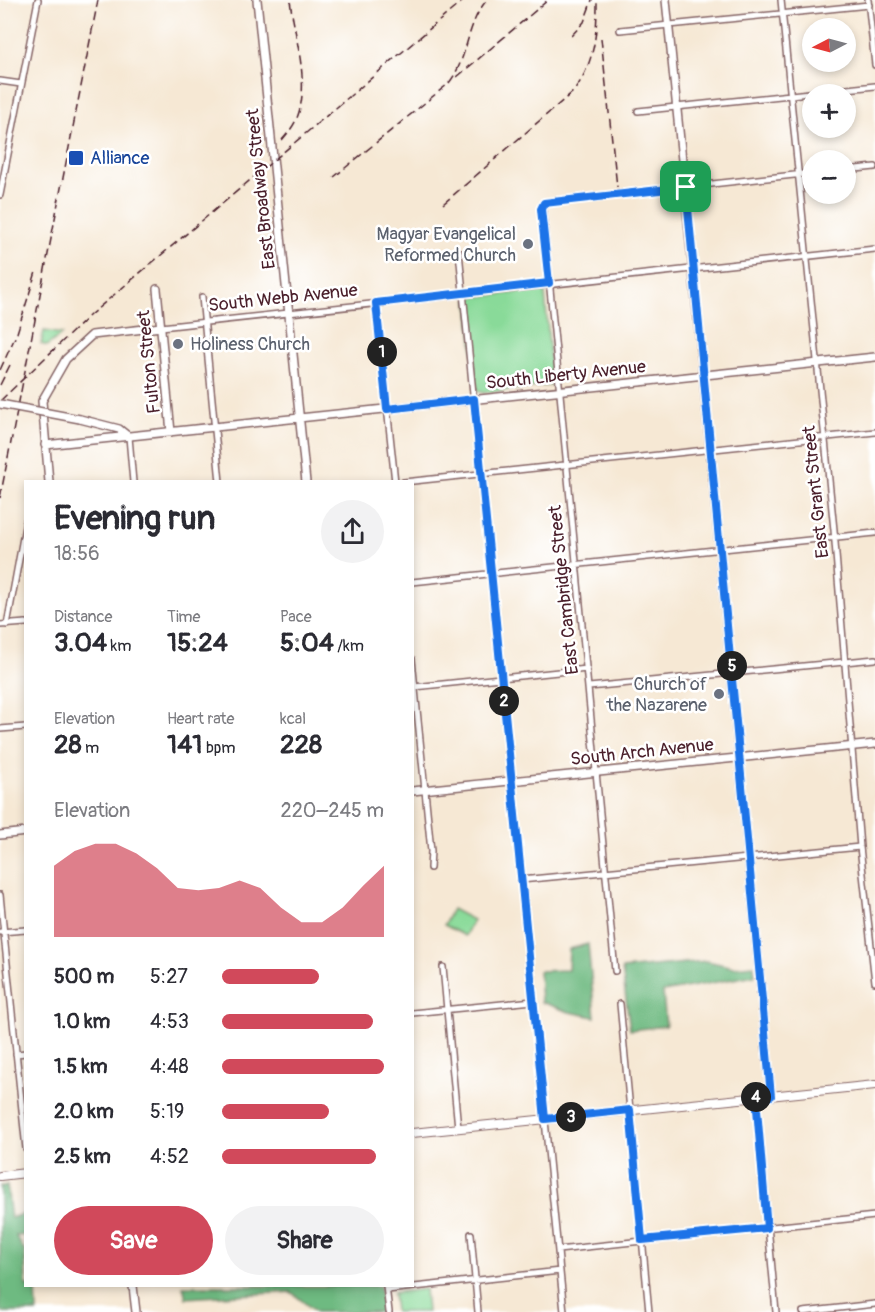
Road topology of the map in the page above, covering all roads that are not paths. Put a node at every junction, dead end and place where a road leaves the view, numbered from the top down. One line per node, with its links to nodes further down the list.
1 (38, 0): 11 (street)
2 (257, 0): 32 (street, East Broadway Street)
3 (666, 0): 7 (street)
4 (781, 0): 6 (street, East Grant Street)
5 (869, 3): 6 (street); 9 (street)
6 (782, 15): 7 (street); 13 (street, East Grant Street)
7 (669, 26): 8 (street); 14 (street)
8 (620, 30)
9 (875, 65)
10 (0, 81): 11 (street)
11 (21, 84): 18 (street)
12 (875, 86): 13 (street)
13 (790, 95): 14 (street); 19 (street, East Grant Street)
14 (677, 107): 15 (street); 21 (street)
15 (638, 111)
16 (875, 167): 17 (street)
17 (856, 169)
18 (2, 170): 22 (street)
19 (799, 175): 20 (street); 21 (street); 25 (street, East Grant Street)
20 (802, 175)
21 (686, 187): 26 (street); 27 (street, East Cambridge Street)
22 (0, 195)
23 (875, 249): 25 (street, South Webb Avenue)
24 (459, 252): 29 (street)
25 (807, 256): 26 (street, South Webb Avenue); 36 (street, East Grant Street)
26 (694, 268): 27 (street, South Webb Avenue); 37 (street)
27 (549, 283): 29 (street, South Webb Avenue); 38 (street, East Cambridge Street)
28 (157, 289): 34 (street, Fulton Street)
29 (463, 293): 31 (street, South Webb Avenue); 39 (street)
30 (202, 297): 33 (street)
31 (376, 303): 32 (street, South Webb Avenue); 41 (street)
32 (290, 312): 33 (street, South Webb Avenue); 42 (street, East Broadway Street)
33 (205, 322): 34 (street, South Webb Avenue); 43 (street)
34 (161, 327): 44 (street, Fulton Street); 48 (street, South Webb Avenue)
35 (875, 357): 36 (street, South Liberty Avenue)
36 (818, 363): 37 (street, South Liberty Avenue); 47 (street, East Grant Street)
37 (705, 375): 38 (street, South Liberty Avenue); 49 (street)
38 (559, 390): 39 (street, South Liberty Avenue); 50 (street, East Cambridge Street)
39 (474, 399): 41 (street, South Liberty Avenue); 51 (street)
40 (0, 404): 46 (street, bridge)
41 (387, 409): 42 (street, South Liberty Avenue); 56 (street)
42 (300, 418): 43 (street, South Liberty Avenue); 55 (street, East Broadway Street)
43 (215, 428): 44 (street, South Liberty Avenue); 54 (street)
44 (171, 432): 46 (street, South Liberty Avenue)
45 (875, 432): 47 (street)
46 (129, 437): 48 (street, South Liberty Avenue); 53 (street)
47 (825, 437): 49 (street); 60 (street, East Grant Street)
48 (45, 445): 52 (street)
49 (712, 449): 50 (street); 61 (street)
50 (567, 464): 51 (street); 62 (street, East Cambridge Street)
51 (481, 473): 57 (street); 63 (street)
52 (49, 480)
53 (133, 480)
54 (220, 480)
55 (306, 480)
56 (394, 480)
57 (414, 481)
58 (24, 525): 66 (street)
59 (875, 534): 60 (street)
60 (835, 537): 61 (street); 68 (street, East Grant Street)
61 (721, 550): 62 (street); 70 (street)
62 (576, 564): 63 (street); 69 (street, East Cambridge Street)
63 (491, 574): 64 (street); 71 (street)
64 (414, 582)
65 (24, 623): 66 (street)
66 (3, 625)
67 (875, 659): 68 (street)
68 (845, 662): 70 (street); 77 (street, East Grant Street)
69 (587, 669): 71 (street); 73 (street, East Cambridge Street)
70 (732, 673): 73 (street); 78 (street)
71 (502, 678): 72 (street); 80 (street)
72 (414, 687): 81 (street)
73 (589, 687): 79 (street, East Cambridge Street)
74 (24, 727): 75 (street)
75 (0, 729)
76 (875, 744): 77 (street, South Arch Avenue)
77 (851, 746): 78 (street, South Arch Avenue); 85 (street, East Grant Street)
78 (738, 758): 79 (street, South Arch Avenue); 86 (street)
79 (597, 772): 80 (street, South Arch Avenue); 88 (street, East Cambridge Street)
80 (512, 781): 81 (street, South Arch Avenue); 89 (street)
81 (425, 790): 82 (street, South Arch Avenue); 87 (street)
82 (414, 791)
83 (24, 832): 84 (street)
84 (0, 835)
85 (860, 847): 86 (street); 95 (street, East Grant Street)
86 (749, 859): 88 (street); 103 (street)
87 (430, 868)
88 (607, 872): 89 (street); 94 (street, East Cambridge Street)
89 (522, 880): 96 (street)
90 (0, 895): 92 (street)
91 (24, 930): 92 (street)
92 (2, 932): 101 (street)
93 (443, 967): 98 (street)
94 (615, 971)
95 (875, 982)
96 (533, 1000): 98 (street); 106 (street)
97 (620, 1004): 105 (street)
98 (447, 1009): 99 (street); 107 (street)
99 (414, 1013)
100 (24, 1053): 101 (street)
101 (16, 1054): 108 (street)
102 (875, 1085): 103 (main road)
103 (771, 1096): 104 (main road)
104 (756, 1097): 105 (main road); 113 (street)
105 (630, 1110): 106 (main road); 115 (street)
106 (545, 1119): 107 (main road); 116 (street)
107 (458, 1128): 109 (main road)
108 (24, 1130)
109 (414, 1133)
110 (24, 1173): 111 (main road)
111 (0, 1176)
112 (875, 1216): 113 (street)
113 (767, 1228): 115 (street); 128 (street)
114 (471, 1234): 118 (street)
115 (642, 1240): 116 (street); 127 (street)
116 (558, 1250): 117 (street)
117 (560, 1271): 118 (street); 126 (street)
118 (475, 1280): 119 (street); 125 (street)
119 (414, 1285)
120 (133, 1287): 123 (street)
121 (386, 1288): 124 (street)
122 (875, 1304): 129 (street)
123 (136, 1312)
124 (389, 1312)
125 (478, 1312)
126 (564, 1312)
127 (649, 1312)
128 (776, 1312)
129 (802, 1312)

